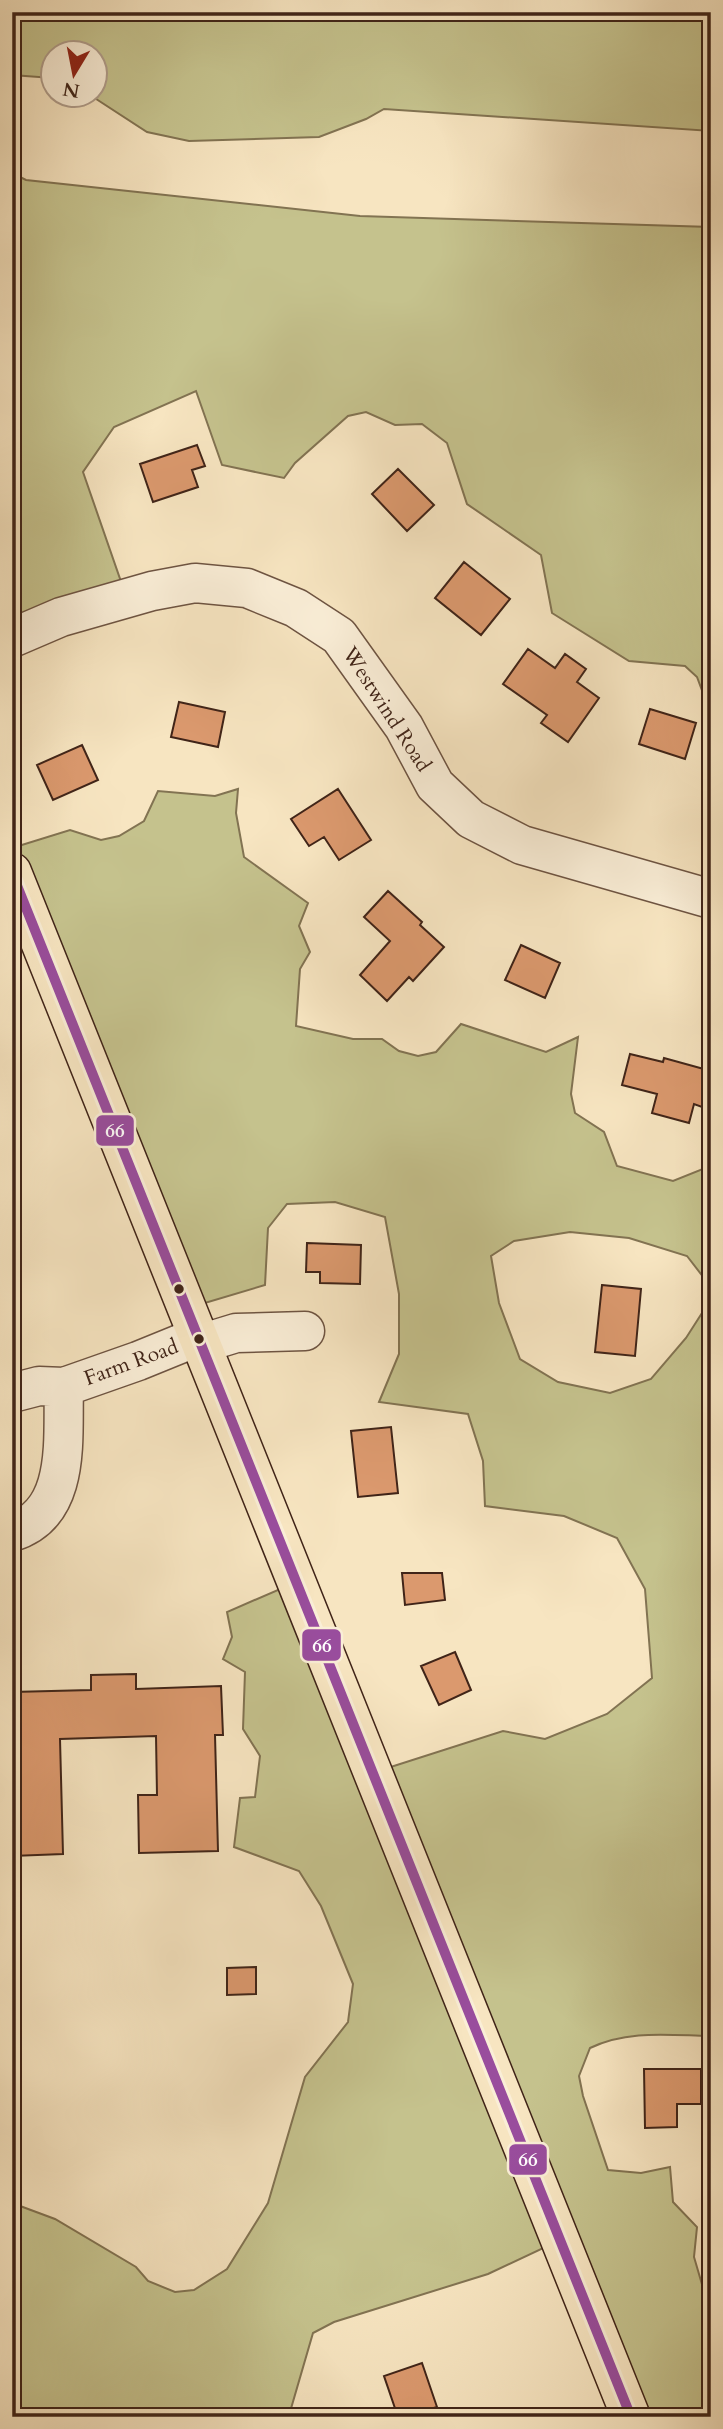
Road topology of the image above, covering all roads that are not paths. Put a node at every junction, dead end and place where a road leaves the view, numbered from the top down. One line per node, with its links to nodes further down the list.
1 (12, 638): 3 (street, Westwind Road)
2 (12, 872): 5 (main road)
3 (711, 900)
4 (304, 1331): 5 (street, Farm Road)
5 (199, 1340): 6 (street, Farm Road); 9 (main road)
6 (64, 1387): 7 (street, Farm Road); 8 (street, Farm Road)
7 (12, 1392)
8 (12, 1532)
9 (631, 2417)

